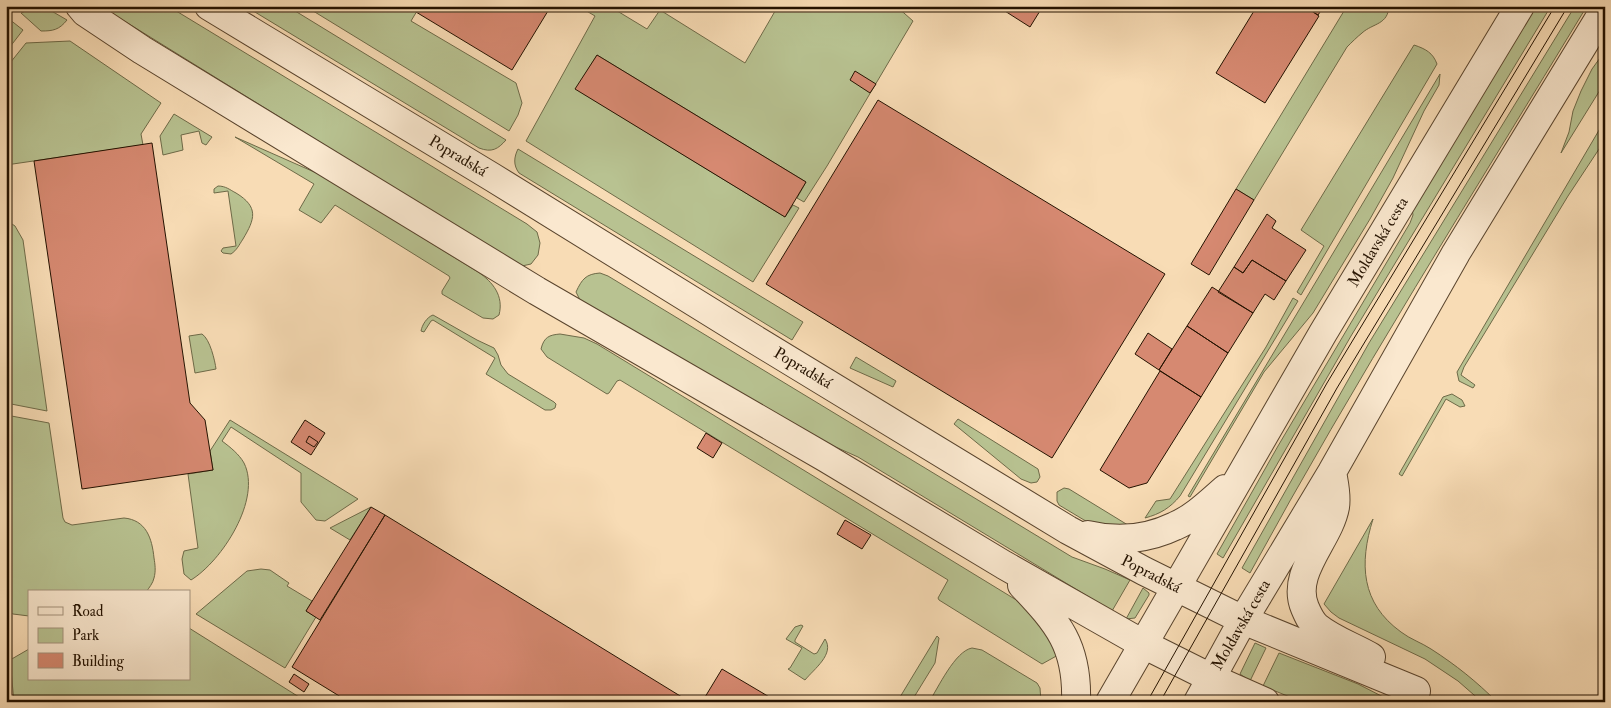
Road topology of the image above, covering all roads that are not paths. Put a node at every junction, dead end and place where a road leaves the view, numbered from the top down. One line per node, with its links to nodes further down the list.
1 (80, 6): 8 (street)
2 (209, 6): 7 (street, Popradská)
3 (1520, 6): 6 (street, Moldavská cesta)
4 (1605, 9): 5 (street, Moldavská cesta)
5 (1332, 472): 10 (street, Moldavská cesta); 13 (street)
6 (1238, 479): 7 (street, Moldavská cesta); 9 (street, Moldavská cesta)
7 (1068, 530): 9 (street, Popradská)
8 (1004, 565): 11 (street); 14 (street)
9 (1176, 587): 10 (street, Popradská); 11 (street, Moldavská cesta)
10 (1243, 620): 12 (street, Moldavská cesta); 13 (street, Popradská)
11 (1143, 644): 12 (street); 15 (street, Moldavská cesta)
12 (1211, 678): 16 (street, Moldavská cesta); 17 (street)
13 (1424, 696)
14 (1076, 702)
15 (1110, 702)
16 (1198, 702)
17 (1264, 702)

